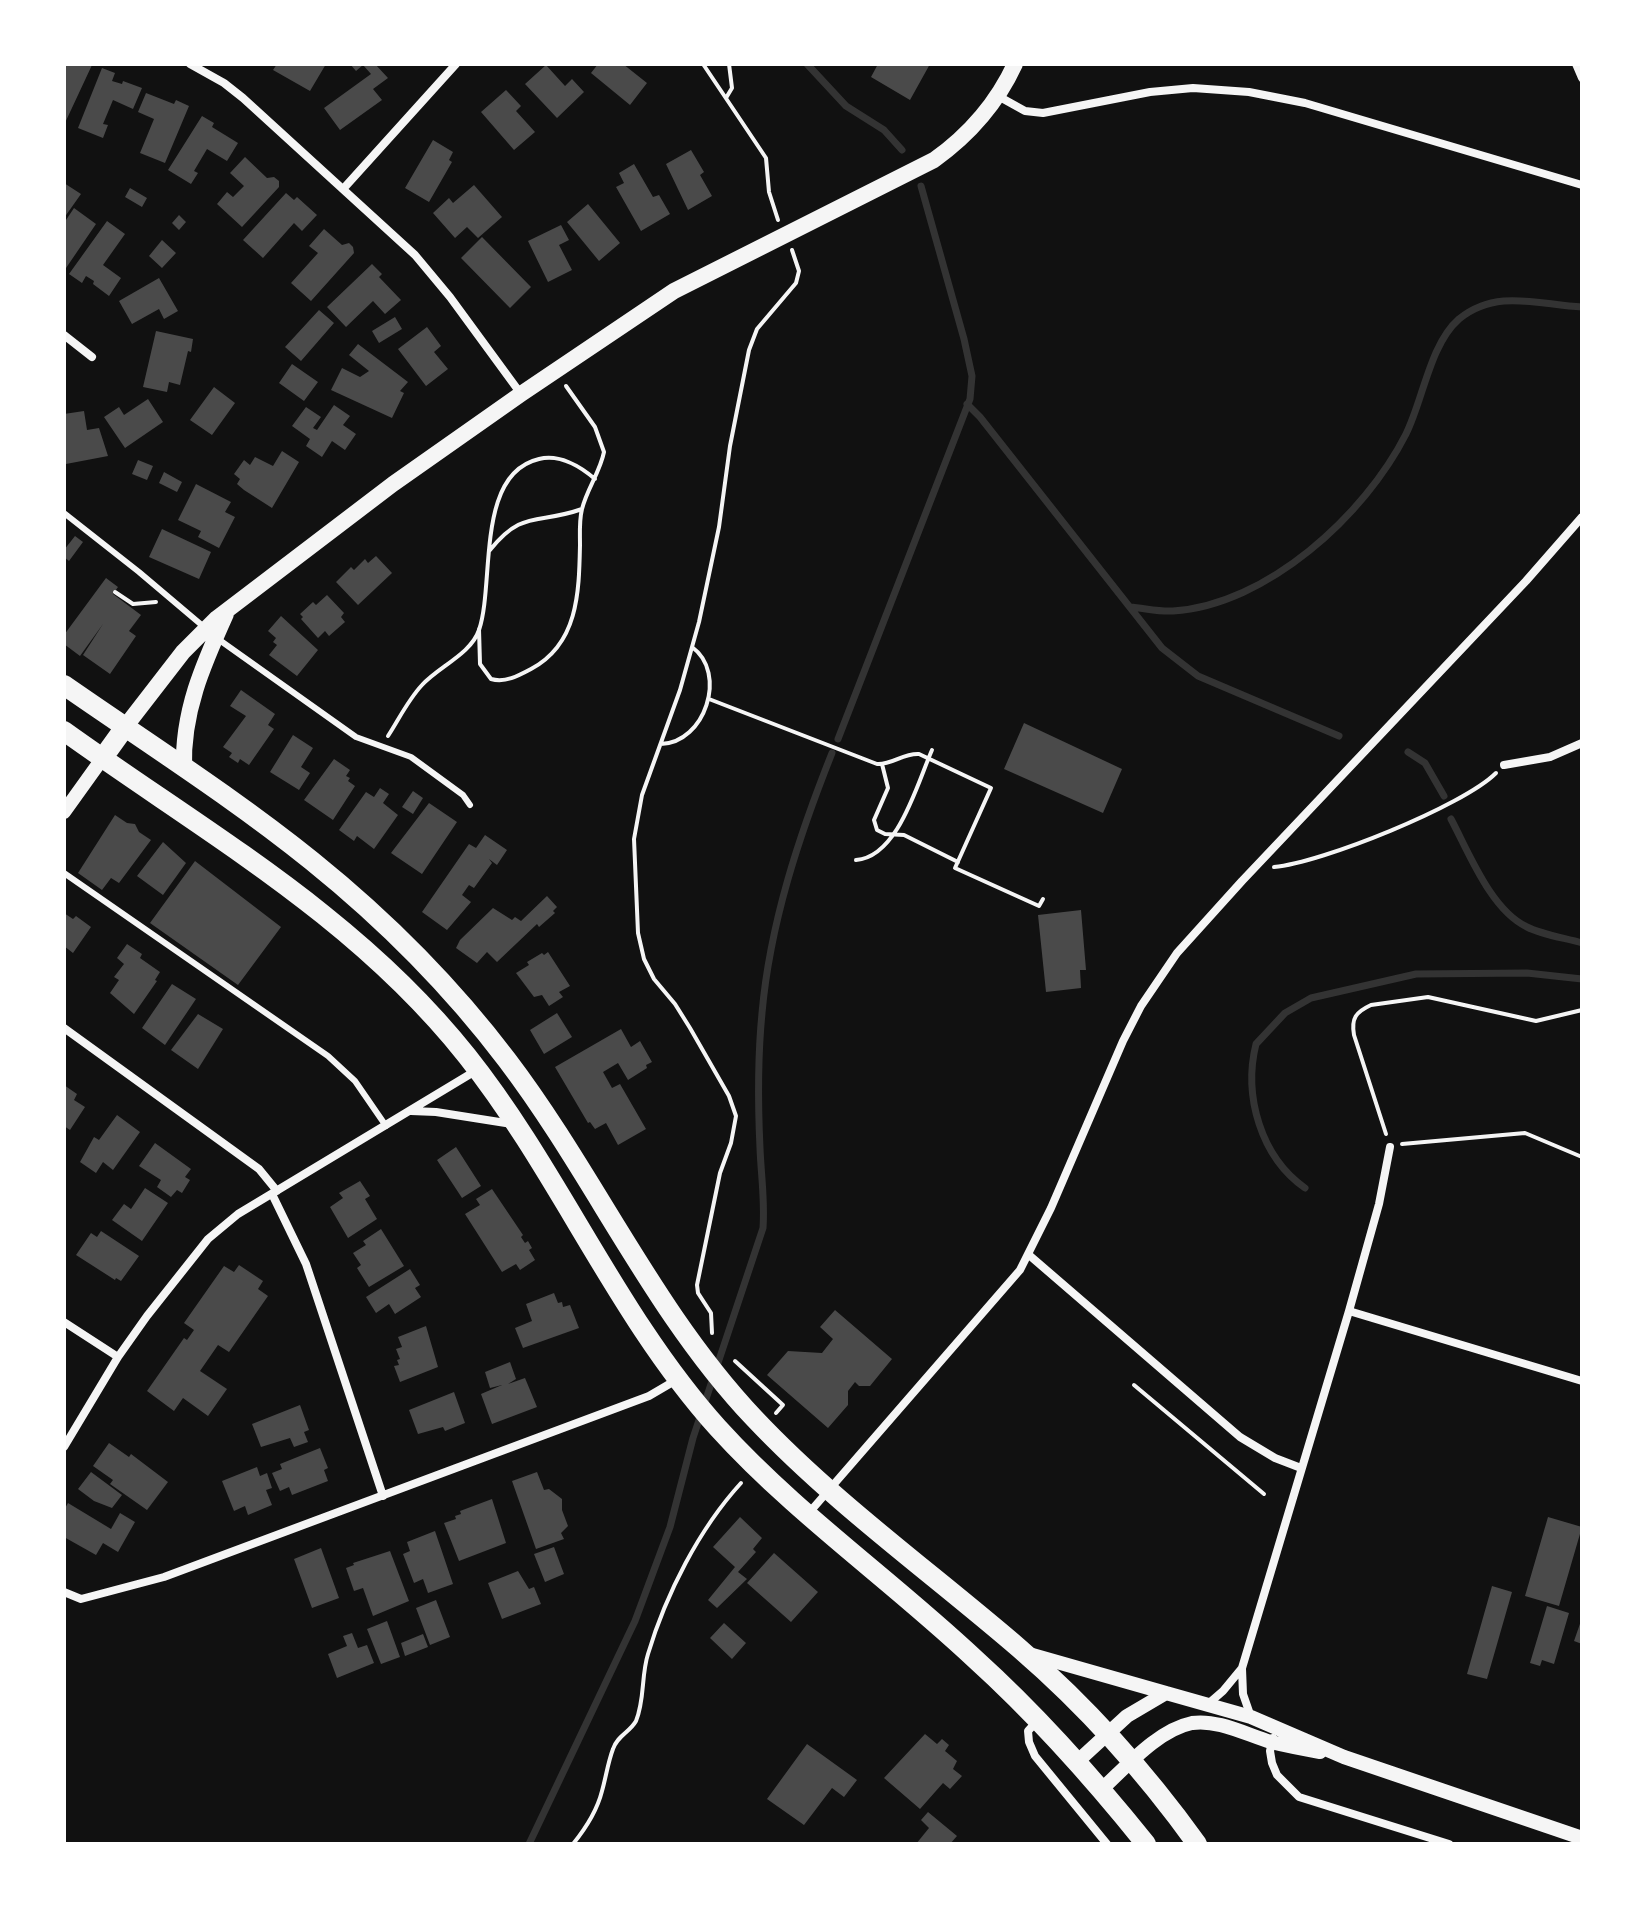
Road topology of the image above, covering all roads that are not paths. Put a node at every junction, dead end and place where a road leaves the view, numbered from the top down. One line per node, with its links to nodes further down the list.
1 (190, 64): 8 (street)
2 (456, 64): 8 (street)
3 (1015, 64): 6 (main road)
4 (1576, 64): 5 (street)
5 (1582, 78)
6 (998, 96): 7 (street); 11 (main road)
7 (1582, 185)
8 (344, 188): 11 (street)
9 (64, 335): 10 (street)
10 (92, 357)
11 (521, 394): 14 (main road)
12 (64, 513): 14 (lane)
13 (1582, 517): 32 (street)
14 (210, 633): 16 (main road); 21 (main road); 22 (lane)
15 (64, 685): 16 (main road)
16 (125, 727): 19 (main road); 21 (main road)
17 (64, 731): 19 (main road)
18 (1582, 743): 20 (street)
19 (102, 759): 23 (street); 26 (main road)
20 (1504, 765)
21 (184, 769): 40 (main road)
22 (470, 805)
23 (64, 812)
24 (64, 873): 29 (lane)
25 (64, 1028): 31 (street)
26 (478, 1070): 27 (street); 28 (main road)
27 (410, 1111): 28 (street); 29 (street)
28 (516, 1125): 36 (main road)
29 (386, 1126): 31 (street)
30 (1390, 1147): 33 (street)
31 (275, 1193): 35 (street); 41 (street)
32 (1029, 1255): 39 (street); 40 (street)
33 (1349, 1311): 37 (street); 39 (street)
34 (64, 1322): 35 (street)
35 (118, 1357): 38 (street)
36 (678, 1379): 41 (street); 42 (main road)
37 (1582, 1381)
38 (64, 1447)
39 (1301, 1468): 45 (street)
40 (830, 1489): 42 (street); 44 (main road)
41 (383, 1496): 43 (street)
42 (807, 1515): 49 (main road)
43 (64, 1592)
44 (1024, 1653): 46 (street); 51 (main road)
45 (1242, 1668): 47 (street); 48 (street)
46 (1166, 1693): 47 (street); 51 (street)
47 (1208, 1704): 48 (street)
48 (1251, 1717): 50 (street)
49 (1033, 1726): 54 (main road); 59 (street)
50 (1278, 1727): 52 (street); 53 (street)
51 (1106, 1734): 54 (street); 55 (main road)
52 (1272, 1742): 53 (street); 55 (street); 63 (street)
53 (1344, 1757): 58 (street)
54 (1078, 1761): 56 (main road)
55 (1132, 1762): 56 (street); 57 (main road)
56 (1102, 1789): 60 (main road)
57 (1169, 1805): 61 (main road); 62 (main road)
58 (1582, 1838)
59 (1107, 1844)
60 (1146, 1844)
61 (1190, 1844)
62 (1197, 1844)
63 (1449, 1844)

